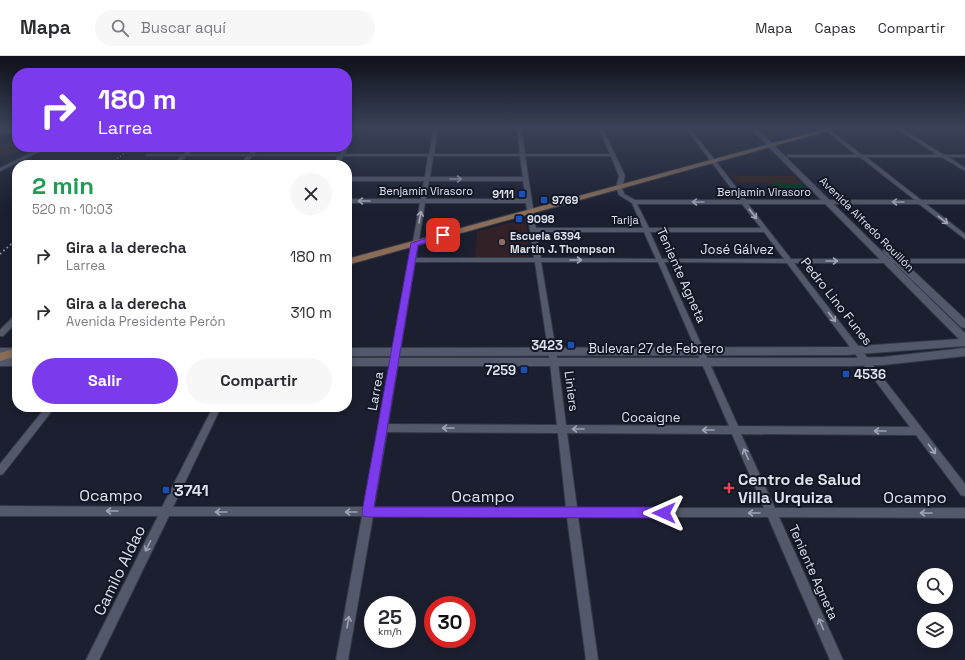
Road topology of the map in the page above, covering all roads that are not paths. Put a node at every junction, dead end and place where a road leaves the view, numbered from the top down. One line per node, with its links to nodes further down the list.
1 (30, 155): 16 (street)
2 (185, 155): 17 (street)
3 (251, 155): 18 (street)
4 (342, 155): 19 (street)
5 (430, 155): 24 (street, Larrea)
6 (522, 155): 25 (street, Liniers)
7 (613, 155): 26 (street, Teniente Agneta)
8 (709, 155): 15 (street, Pedro Lino Funes)
9 (726, 155): 15 (main road)
10 (783, 155): 31 (main road, Avenida Alfredo Rouillón)
11 (789, 156): 12 (street); 32 (main road, Avenida Alfredo Rouillón)
12 (861, 156): 13 (street); 33 (street)
13 (943, 156): 14 (street); 22 (street)
14 (965, 156)
15 (712, 159): 26 (main road); 30 (street, Pedro Lino Funes)
16 (20, 160)
17 (180, 160)
18 (247, 160)
19 (339, 160)
20 (12, 164): 21 (street)
21 (0, 170)
22 (965, 170)
23 (352, 179): 24 (street)
24 (426, 179): 25 (street, one-way to 25); 28 (street, Larrea)
25 (526, 179): 35 (street, Liniers)
26 (620, 184): 29 (street, Teniente Agneta); 35 (main road)
27 (352, 201): 28 (street, Benjamín Virasoro, one-way to 27)
28 (422, 201): 35 (street, Benjamín Virasoro); 40 (street, Larrea, one-way to 28)
29 (634, 202): 30 (street, Benjamín Virasoro, one-way to 29); 37 (street, Teniente Agneta)
30 (744, 202): 31 (street, Benjamín Virasoro); 38 (street, Pedro Lino Funes, one-way to 38)
31 (827, 202): 32 (street, Benjamín Virasoro); 47 (main road, Avenida Alfredo Rouillón)
32 (836, 202): 33 (street, Benjamín Virasoro, one-way to 32); 48 (main road, Avenida Alfredo Rouillón)
33 (920, 202): 34 (street, Benjamín Virasoro); 39 (street, one-way to 39)
34 (965, 202)
35 (529, 206): 36 (street, Liniers); 40 (main road)
36 (533, 230): 37 (street, Tarija); 44 (street, Liniers)
37 (647, 230): 38 (street, Tarija); 45 (street, Teniente Agneta)
38 (765, 230): 46 (street, Pedro Lino Funes)
39 (965, 237)
40 (415, 240): 41 (main road); 42 (main road); 43 (street, Larrea)
41 (352, 255)
42 (352, 260)
43 (412, 260): 44 (street, José Gálvez); 65 (street, Larrea)
44 (537, 260): 45 (street, José Gálvez, one-way to 45); 60 (street, Liniers)
45 (660, 260): 46 (street, José Gálvez); 57 (street, Teniente Agneta)
46 (789, 261): 47 (street, José Gálvez, one-way to 47); 58 (street, Pedro Lino Funes, one-way to 58)
47 (886, 261): 48 (street, José Gálvez); 53 (main road, Avenida Alfredo Rouillón)
48 (897, 261): 49 (street, José Gálvez); 51 (main road, Avenida Alfredo Rouillón)
49 (965, 261)
50 (12, 323): 52 (street)
51 (965, 325)
52 (0, 334)
53 (965, 339)
54 (965, 342): 58 (main road, Bulevar 27 de Febrero)
55 (12, 346): 56 (main road)
56 (0, 350): 59 (main road)
57 (701, 350): 58 (main road, Bulevar 27 de Febrero); 60 (main road, Bulevar 27 de Febrero); 67 (street, Teniente Agneta)
58 (858, 350): 71 (street, Pedro Lino Funes)
59 (12, 351)
60 (551, 351): 65 (main road, Bulevar 27 de Febrero); 70 (street, Liniers)
61 (965, 352): 71 (main road, Bulevar 27 de Febrero)
62 (12, 353): 64 (main road)
63 (352, 353): 65 (main road, Bulevar 27 de Febrero)
64 (0, 357)
65 (395, 357): 66 (main road, Bulevar 27 de Febrero); 70 (main road, Bulevar 27 de Febrero); 74 (street, Larrea)
66 (352, 361)
67 (705, 361): 70 (main road, Bulevar 27 de Febrero); 71 (main road, Bulevar 27 de Febrero); 76 (street, Teniente Agneta)
68 (0, 362): 69 (main road)
69 (12, 362)
70 (554, 362): 75 (street, Liniers)
71 (866, 362): 77 (street, Pedro Lino Funes)
72 (47, 412): 78 (street)
73 (214, 412): 81 (street, Camilo Aldao)
74 (382, 428): 75 (street, Cocaigne, one-way to 74); 82 (street, Larrea)
75 (563, 429): 76 (street, Cocaigne, one-way to 75); 83 (street, Liniers)
76 (736, 430): 77 (street, Cocaigne, one-way to 76); 84 (street, Teniente Agneta, one-way to 76)
77 (919, 431): 79 (street, Pedro Lino Funes, one-way to 79)
78 (0, 471)
79 (965, 492)
80 (0, 511): 81 (street, Ocampo, one-way to 80)
81 (165, 511): 82 (street, Ocampo, one-way to 81); 86 (street, Camilo Aldao, one-way to 86)
82 (368, 512): 83 (street, Ocampo); 87 (street, Larrea, one-way to 82)
83 (572, 512): 84 (street, Ocampo, one-way to 83); 88 (street, Liniers)
84 (772, 513): 85 (street, Ocampo, one-way to 84); 89 (street, Teniente Agneta, one-way to 84)
85 (965, 513)
86 (92, 660)
87 (342, 660)
88 (592, 660)
89 (837, 660)

